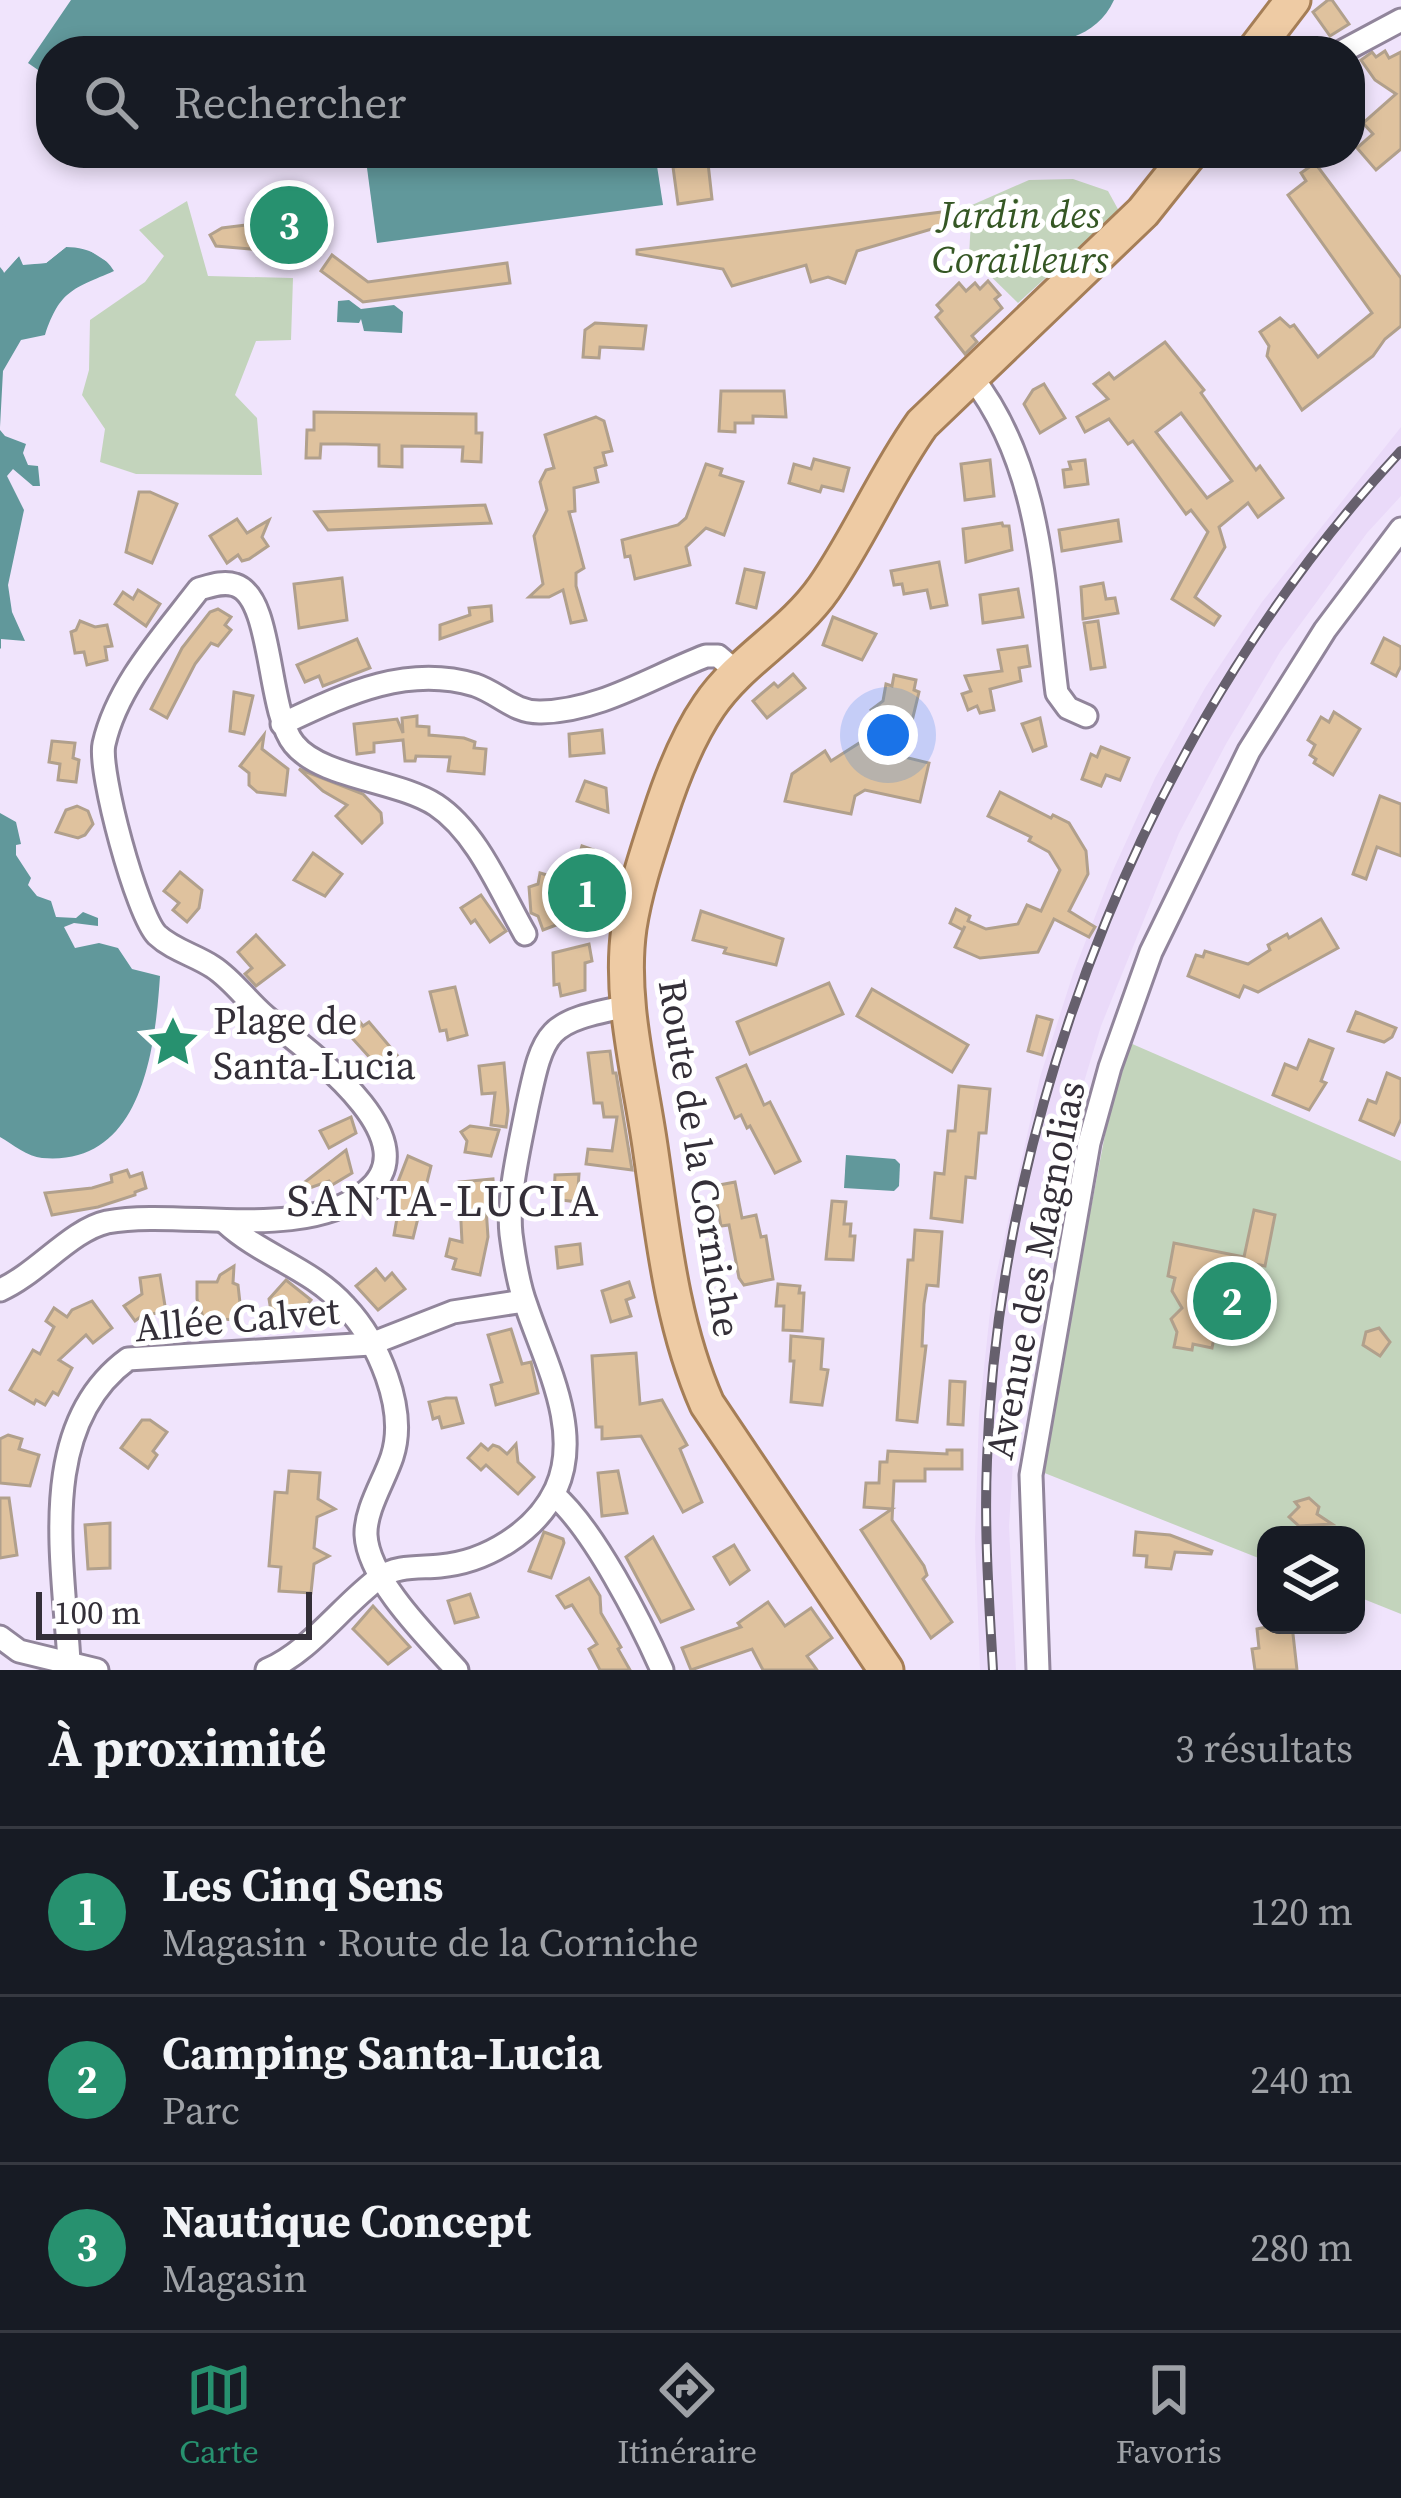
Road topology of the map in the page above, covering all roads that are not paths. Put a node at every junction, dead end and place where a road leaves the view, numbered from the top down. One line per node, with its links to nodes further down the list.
1 (1293, 0): 3 (main road)
2 (1401, 20): 4 (street)
3 (1265, 36)
4 (1365, 39)
5 (1178, 168): 6 (main road, Route de la Corniche)
6 (971, 376): 8 (main road, Route de la Corniche); 9 (street)
7 (1401, 529): 26 (street, Avenue des Magnolias)
8 (738, 673): 10 (street); 12 (main road, Route de la Corniche)
9 (1086, 716)
10 (282, 724): 11 (street); 13 (street)
11 (525, 934)
12 (629, 1006): 15 (street); 25 (main road, Route de la Corniche)
13 (226, 1223): 14 (street); 16 (street)
14 (0, 1290)
15 (524, 1301): 16 (street, Allée Calvet); 17 (street)
16 (371, 1344): 18 (street); 20 (street, Allée Calvet)
17 (554, 1495): 18 (street); 24 (street)
18 (382, 1575): 22 (street); 23 (street)
19 (0, 1636): 20 (street)
20 (69, 1662): 21 (street)
21 (97, 1670)
22 (267, 1670)
23 (457, 1670)
24 (662, 1670)
25 (886, 1670)
26 (1038, 1670)

